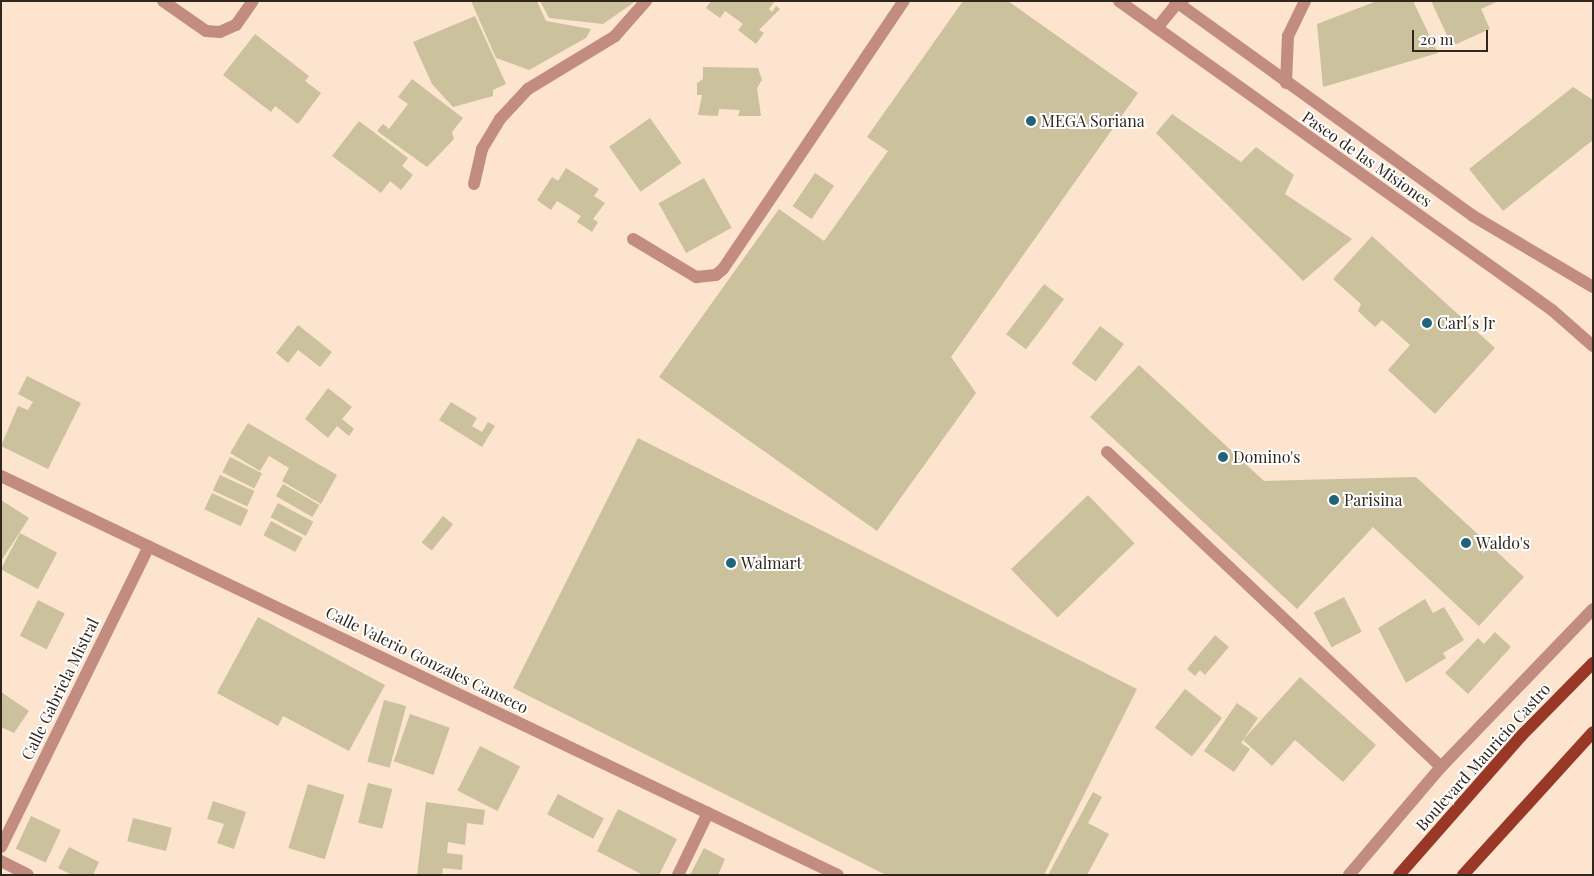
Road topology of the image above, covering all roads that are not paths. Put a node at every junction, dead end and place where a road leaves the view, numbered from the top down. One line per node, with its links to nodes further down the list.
1 (163, 1): 2 (street)
2 (253, 1)
3 (646, 1): 10 (street)
4 (904, 1): 11 (street)
5 (1119, 1): 8 (street, Paseo de las Misiones)
6 (1305, 1): 9 (street)
7 (1178, 2): 8 (street); 9 (street, Paseo de las Misiones)
8 (1157, 28): 13 (street, Paseo de las Misiones)
9 (1286, 83): 12 (street, Paseo de las Misiones)
10 (474, 184)
11 (633, 239)
12 (1593, 287)
13 (1593, 346)
14 (1107, 452): 20 (street)
15 (1, 476): 16 (street, Calle Valerio Gonzales Canseco)
16 (148, 546): 21 (street, Calle Valerio Gonzales Canseco); 22 (street, Calle Gabriela Mistral)
17 (1593, 609): 20 (street)
18 (1593, 663): 28 (main road, Boulevard Mauricio Castro)
19 (1593, 732): 29 (main road)
20 (1441, 767): 27 (street)
21 (708, 813): 25 (street); 26 (street, Calle Valerio Gonzales Canseco)
22 (1, 847)
23 (1, 861): 24 (street)
24 (28, 875)
25 (678, 875)
26 (838, 875)
27 (1349, 875)
28 (1399, 875)
29 (1463, 875)

